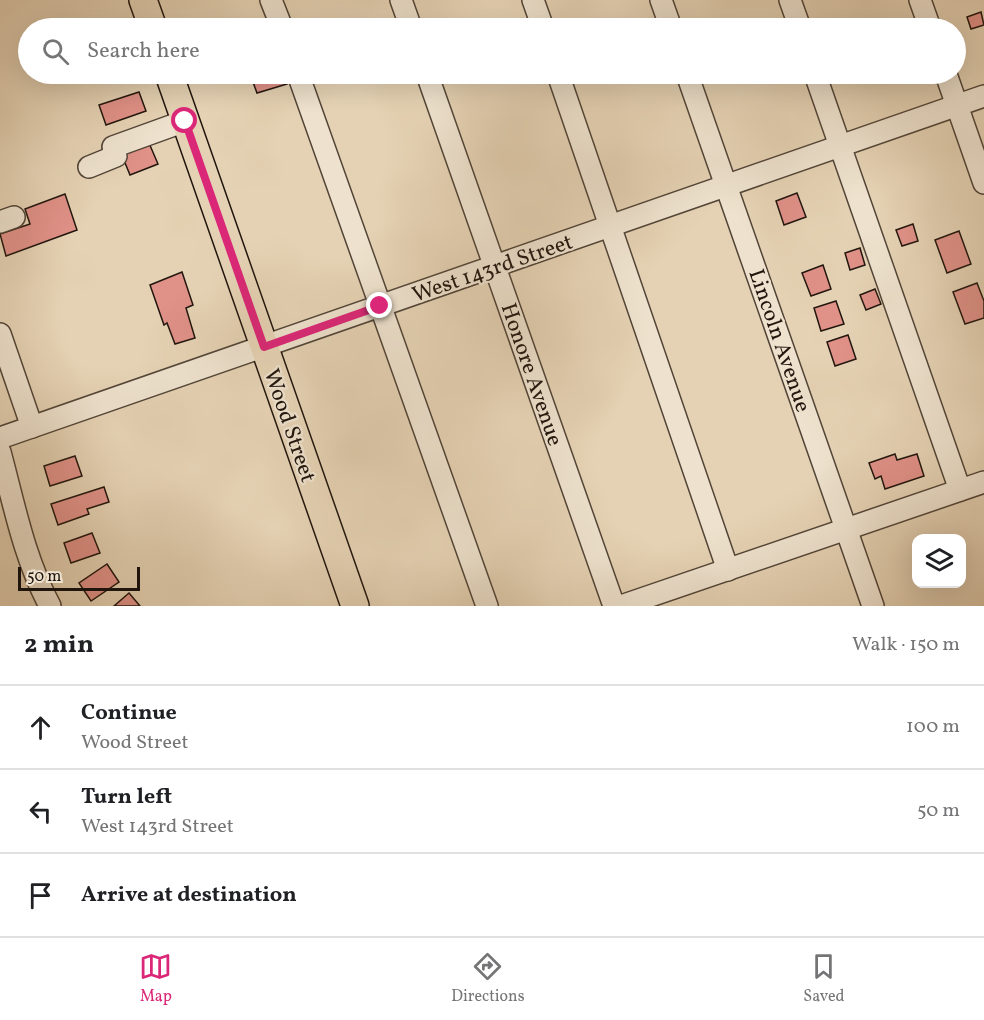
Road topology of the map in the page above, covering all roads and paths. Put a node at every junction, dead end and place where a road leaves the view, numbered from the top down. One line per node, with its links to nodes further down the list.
1 (143, 0): 8 (main road)
2 (272, 0): 9 (street)
3 (401, 0): 10 (street)
4 (533, 0): 11 (street)
5 (661, 0): 12 (street)
6 (790, 0): 13 (street)
7 (920, 0): 14 (street)
8 (149, 18)
9 (278, 18)
10 (407, 18)
11 (539, 18)
12 (667, 18)
13 (796, 18)
14 (926, 18)
15 (172, 84): 24 (main road, Wood Street)
16 (302, 84): 31 (street)
17 (431, 84): 30 (street, Honore Avenue)
18 (561, 84): 29 (street)
19 (691, 84): 28 (street, Lincoln Avenue)
20 (818, 84): 25 (street)
21 (949, 84): 23 (street)
22 (984, 96): 23 (street, West 143rd Street)
23 (957, 106): 25 (street, West 143rd Street); 27 (street)
24 (185, 121): 26 (street); 33 (main road, Wood Street)
25 (840, 146): 28 (street, West 143rd Street); 38 (street)
26 (89, 167)
27 (984, 183)
28 (727, 186): 29 (street, West 143rd Street); 39 (street, Lincoln Avenue)
29 (611, 226): 30 (street, West 143rd Street); 40 (street)
30 (495, 266): 31 (street, West 143rd Street); 44 (street, Honore Avenue)
31 (380, 306): 33 (street, West 143rd Street); 43 (street)
32 (0, 334): 34 (street)
33 (264, 347): 34 (street, West 143rd Street); 42 (main road, Wood Street)
34 (32, 427): 35 (street, West 143rd Street)
35 (0, 438)
36 (0, 452): 41 (street)
37 (984, 482): 38 (street)
38 (960, 490): 39 (street)
39 (847, 529): 40 (street); 46 (street, Lincoln Avenue)
40 (728, 570): 45 (street)
41 (50, 606)
42 (355, 606)
43 (487, 606)
44 (614, 606)
45 (621, 606)
46 (873, 606)

